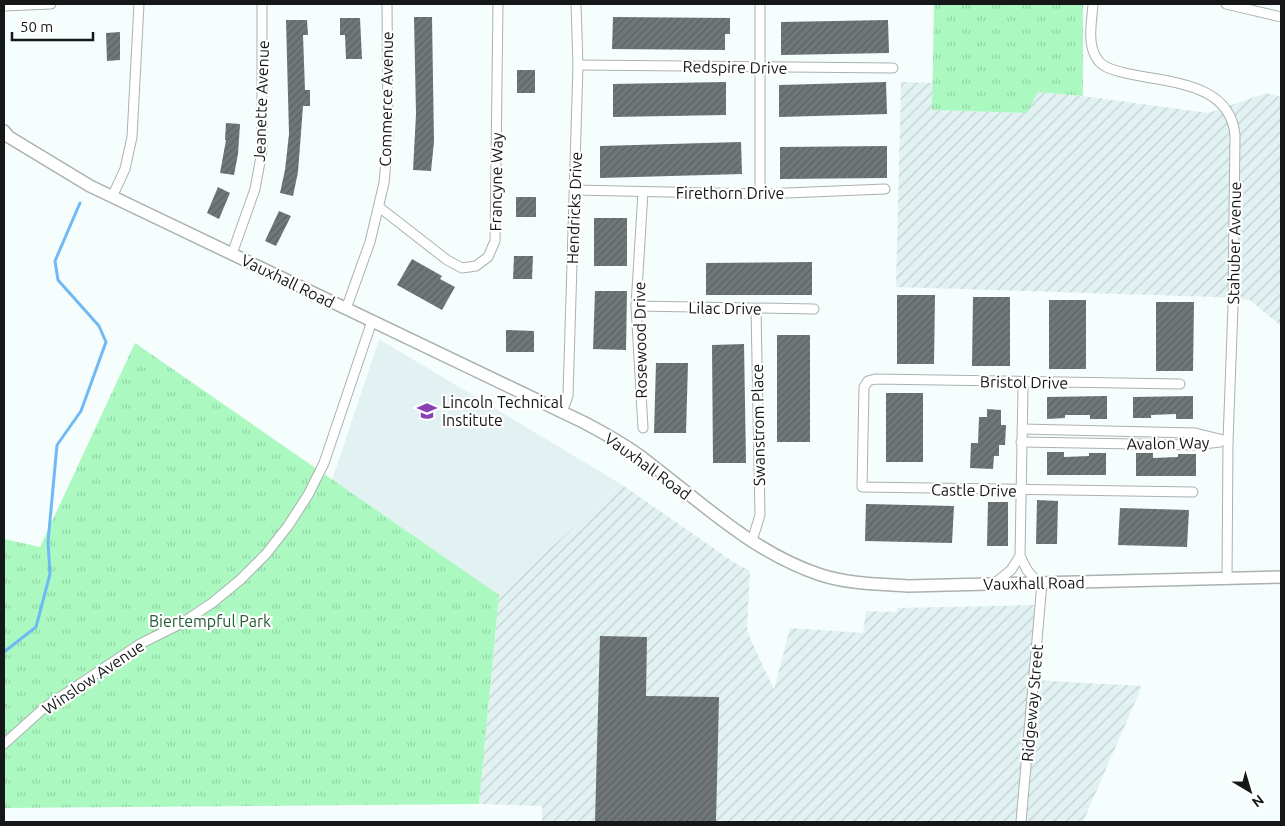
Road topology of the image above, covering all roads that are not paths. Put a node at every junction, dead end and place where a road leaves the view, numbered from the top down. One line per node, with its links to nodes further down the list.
1 (16, 4): 2 (street); 11 (street)
2 (51, 4)
3 (140, 4): 21 (street)
4 (262, 4): 23 (street, Jeanette Avenue)
5 (387, 4): 22 (street, Commerce Avenue)
6 (498, 4): 22 (street, Francyne Way)
7 (576, 4): 13 (street, Hendricks Drive)
8 (760, 4): 14 (street)
9 (1093, 4): 35 (street, Stahuber Avenue)
10 (1226, 4): 12 (street)
11 (4, 6)
12 (1281, 17)
13 (578, 65): 14 (street, Redspire Drive); 18 (street, Hendricks Drive)
14 (759, 67): 15 (street, Redspire Drive); 20 (street)
15 (893, 68)
16 (4, 132): 21 (street, Vauxhall Road)
17 (885, 189): 20 (street, Firethorn Drive)
18 (575, 190): 19 (street, Firethorn Drive); 32 (street, Hendricks Drive)
19 (643, 192): 20 (street, Firethorn Drive); 24 (street, Rosewood Drive)
20 (760, 194)
21 (112, 197): 23 (street, Vauxhall Road)
22 (379, 208): 25 (street, Commerce Avenue)
23 (232, 254): 25 (street, Vauxhall Road)
24 (636, 306): 26 (street, Lilac Drive); 33 (street, Rosewood Drive)
25 (346, 309): 28 (street, Vauxhall Road)
26 (756, 309): 27 (street, Lilac Drive); 39 (street, Swanstrom Place)
27 (814, 309)
28 (372, 321): 32 (street, Vauxhall Road); 45 (street, Winslow Avenue)
29 (868, 382): 30 (street, Bristol Drive); 37 (street, Castle Drive)
30 (1026, 382): 31 (street, Bristol Drive); 34 (street)
31 (1180, 384)
32 (562, 412): 39 (street, Vauxhall Road)
33 (643, 428)
34 (1022, 429): 35 (street, Avalon Way); 36 (street)
35 (1228, 441): 36 (street, Avalon Way); 42 (street, Stahuber Avenue)
36 (1022, 442): 37 (street)
37 (1021, 491): 38 (street, Castle Drive); 40 (street)
38 (1193, 492)
39 (752, 541): 43 (street, Vauxhall Road)
40 (1020, 556): 43 (street); 44 (street)
41 (1281, 577): 42 (street, Vauxhall Road)
42 (1227, 579): 44 (street, Vauxhall Road)
43 (995, 583): 44 (street, Vauxhall Road)
44 (1040, 583): 46 (street, Ridgeway Street)
45 (4, 744)
46 (1021, 822)

